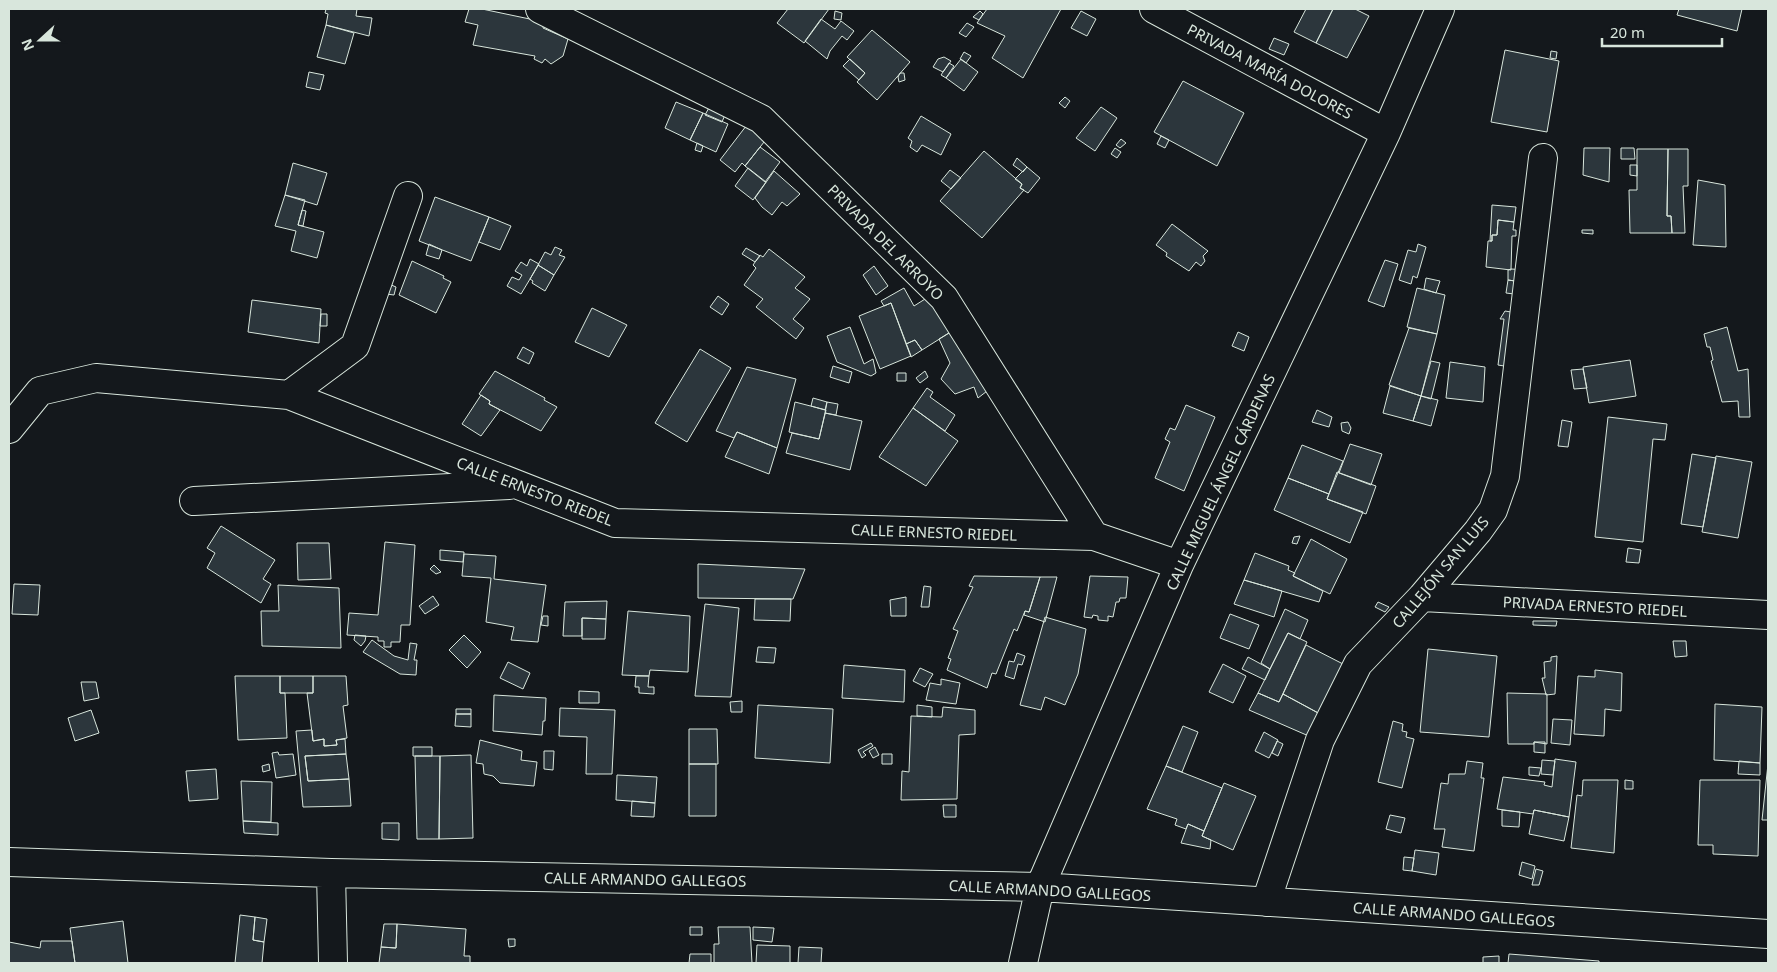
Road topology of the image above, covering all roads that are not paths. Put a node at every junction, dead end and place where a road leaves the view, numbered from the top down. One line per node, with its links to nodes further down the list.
1 (540, 9): 11 (street, PRIVADA DEL ARROYO)
2 (1154, 9): 4 (street, PRIVADA MARÍA DOLORES)
3 (1440, 9): 4 (street, CALLE MIGUEL ÁNGEL CÁRDENAS)
4 (1386, 133): 12 (street, CALLE MIGUEL ÁNGEL CÁRDENAS)
5 (1543, 158): 13 (street, CALLEJÓN SAN LUIS)
6 (408, 196): 7 (street)
7 (289, 395): 8 (street, CALLE ERNESTO RIEDEL); 9 (street, CALLE ERNESTO RIEDEL)
8 (9, 429)
9 (518, 485): 10 (street); 11 (street, CALLE ERNESTO RIEDEL)
10 (194, 500)
11 (1094, 536): 12 (street)
12 (1179, 565): 17 (street, CALLE MIGUEL ÁNGEL CÁRDENAS)
13 (1422, 597): 14 (street, PRIVADA ERNESTO RIEDEL); 18 (street, CALLEJÓN SAN LUIS)
14 (1768, 614)
15 (9, 862): 16 (street, CALLE ARMANDO GALLEGOS)
16 (331, 873): 17 (street, CALLE ARMANDO GALLEGOS); 20 (street)
17 (1040, 887): 18 (street, CALLE ARMANDO GALLEGOS); 21 (street, CALLE MIGUEL ÁNGEL CÁRDENAS)
18 (1266, 902): 19 (street, CALLE ARMANDO GALLEGOS)
19 (1768, 934)
20 (333, 963)
21 (1023, 963)

